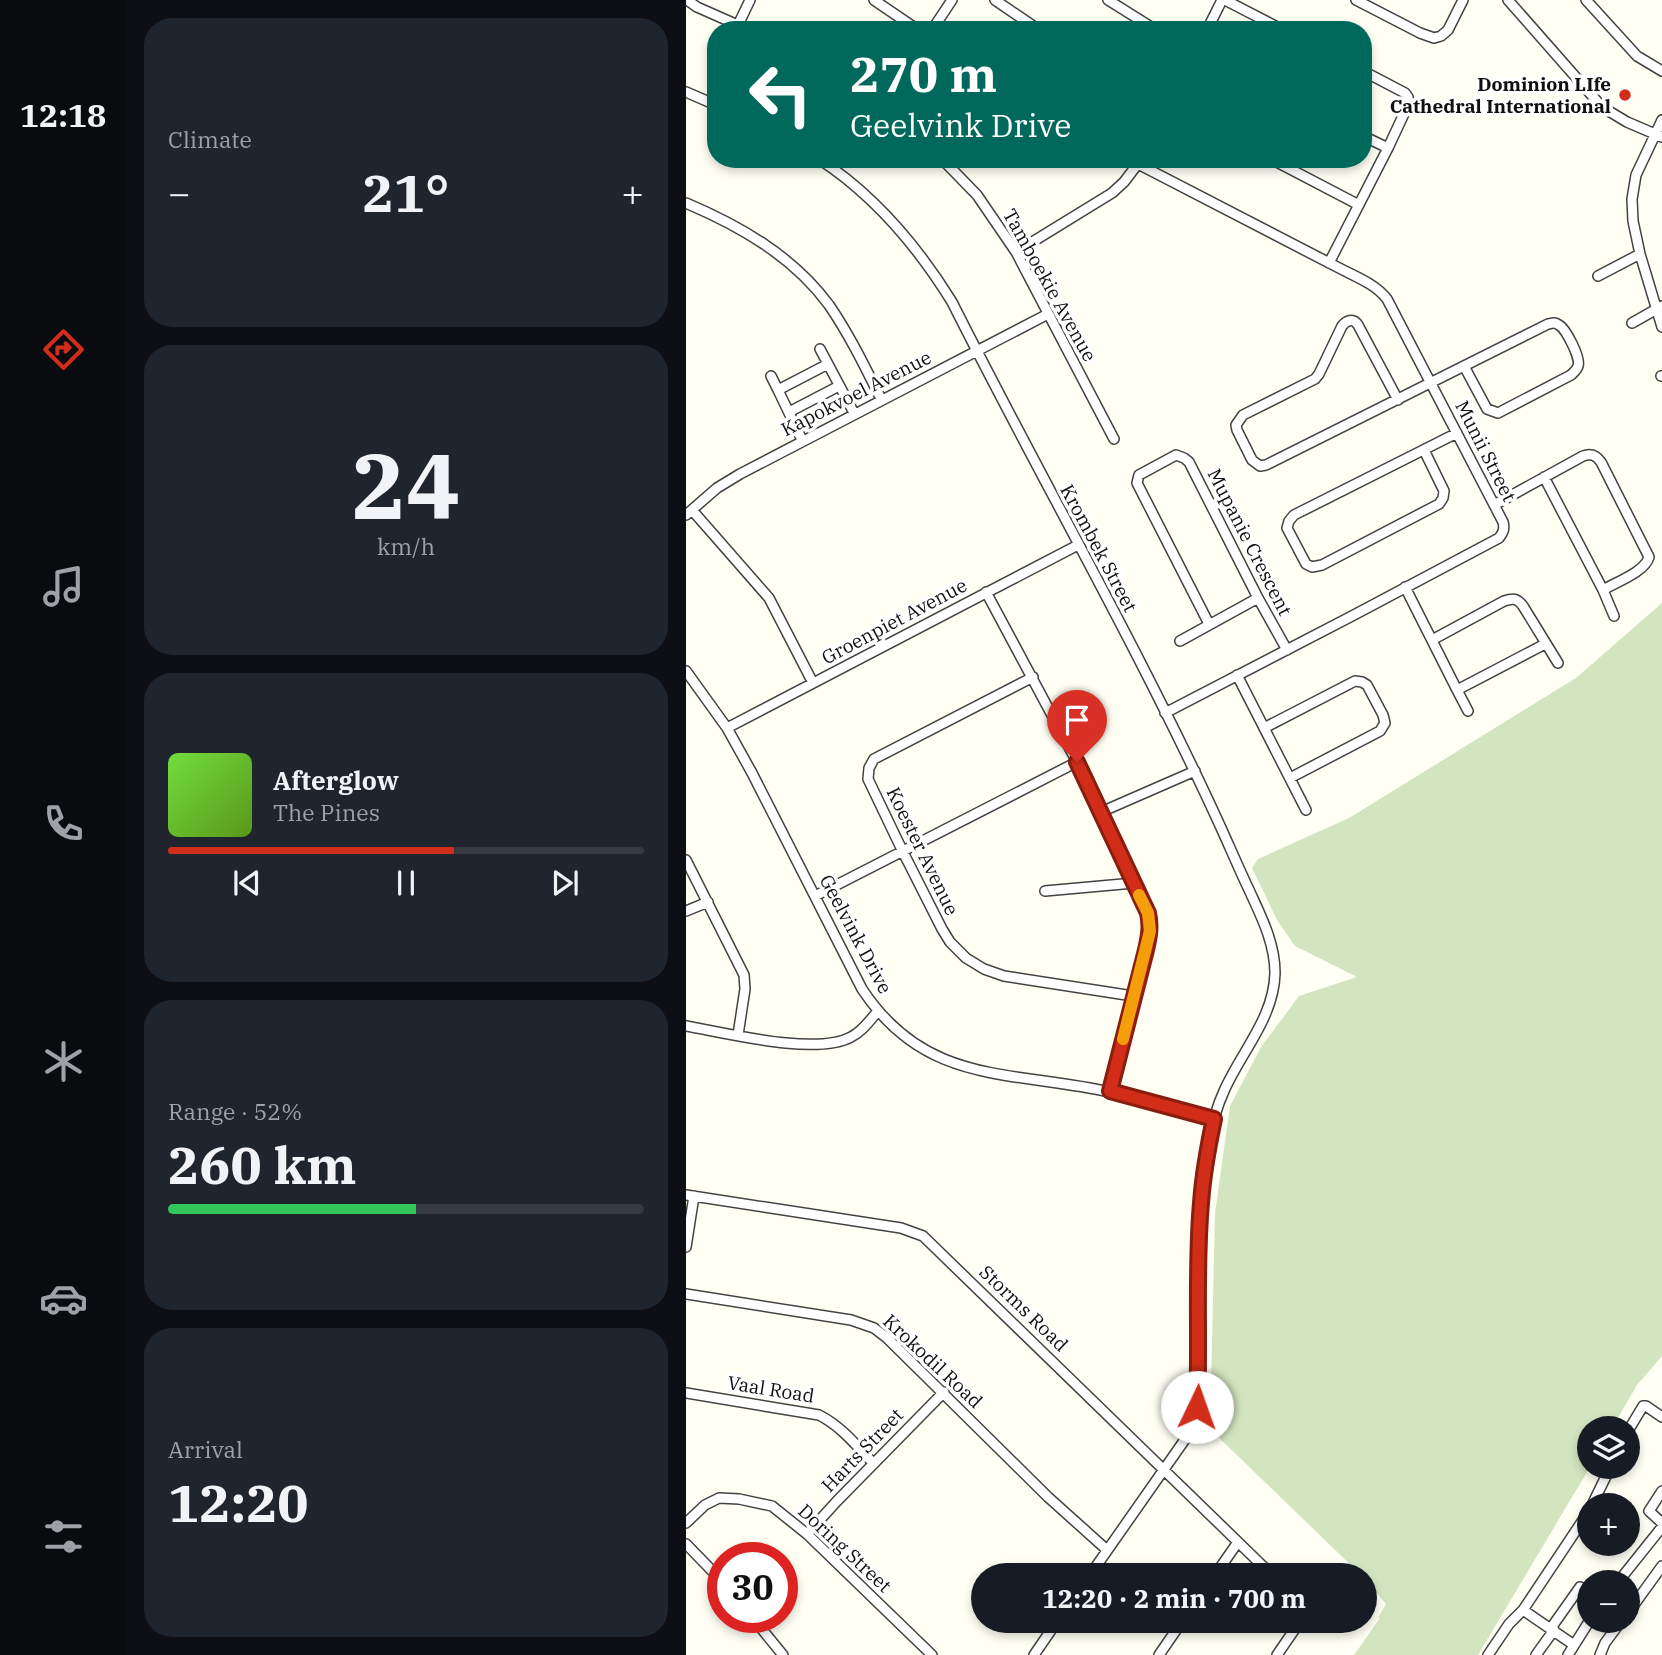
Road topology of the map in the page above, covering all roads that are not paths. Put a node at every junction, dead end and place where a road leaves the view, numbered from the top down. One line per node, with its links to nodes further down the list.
1 (687, 0): 12 (street)
2 (750, 0): 13 (street)
3 (874, 0): 14 (street)
4 (952, 0): 15 (street)
5 (995, 0): 16 (street)
6 (1108, 0): 17 (street)
7 (1223, 0): 18 (street); 19 (street)
8 (1356, 0): 9 (street)
9 (1463, 0)
10 (1508, 0): 25 (street)
11 (1586, 0): 20 (street)
12 (729, 21)
13 (740, 21)
14 (905, 21)
15 (938, 21)
16 (1026, 21)
17 (1142, 21)
18 (1212, 21)
19 (1265, 21)
20 (1662, 71)
21 (1372, 76): 27 (street)
22 (686, 92): 23 (street)
23 (707, 101)
24 (1662, 120): 25 (street)
25 (1658, 136): 36 (street)
26 (1372, 140): 27 (street)
27 (1388, 148): 34 (street)
28 (832, 168): 44 (street, Krombek Street)
29 (951, 168): 35 (street, Tamboekie Avenue)
30 (1134, 168): 35 (street)
31 (1150, 168): 37 (street, Munii Street)
32 (1288, 168): 34 (street)
33 (686, 202): 51 (street)
34 (1359, 205): 37 (street)
35 (1016, 252): 40 (street, Tamboekie Avenue)
36 (1640, 254): 38 (street); 39 (street)
37 (1329, 263): 48 (street, Munii Street)
38 (1598, 276)
39 (1659, 308): 41 (street); 42 (street)
40 (1048, 314): 44 (street, Kapokvoel Avenue); 56 (street, Tamboekie Avenue)
41 (1632, 323)
42 (1662, 327)
43 (820, 349): 45 (street)
44 (976, 351): 51 (street, Kapokvoel Avenue); 62 (street, Krombek Street)
45 (828, 364): 49 (street); 50 (street)
46 (1464, 366): 46 (street); 48 (street)
47 (771, 376): 50 (street)
48 (1432, 383): 52 (street); 55 (street, Munii Street)
49 (839, 386): 53 (street); 54 (street)
50 (778, 390): 53 (street)
51 (881, 399): 54 (street, Kapokvoel Avenue)
52 (1398, 400): 52 (street)
53 (789, 412): 57 (street)
54 (854, 413): 57 (street, Kapokvoel Avenue)
55 (1457, 433): 58 (street); 60 (street, Munii Street)
56 (1114, 439)
57 (802, 440): 61 (street, Kapokvoel Avenue)
58 (1424, 450): 58 (street)
59 (1544, 477): 60 (street); 64 (street); 64 (street)
60 (1494, 505): 63 (street, Munii Street)
61 (689, 512): 77 (street)
62 (1078, 545): 65 (street, Groenpiet Avenue); 80 (street, Krombek Street)
63 (1405, 587): 69 (street); 72 (street, Munii Street)
64 (1603, 590): 67 (street)
65 (986, 592): 76 (street); 77 (street, Groenpiet Avenue)
66 (1258, 598): 68 (street); 68 (street, Mupanie Crescent); 72 (street, Mupanie Crescent)
67 (1614, 616)
68 (1209, 624): 70 (street)
69 (1432, 640): 71 (street); 78 (street)
70 (1180, 641)
71 (1545, 644): 73 (street); 78 (street)
72 (1287, 650): 75 (street, Munii Street)
73 (1558, 663)
74 (686, 671): 81 (street, Geelvink Drive)
75 (1237, 675): 80 (street, Munii Street); 82 (street)
76 (1033, 677): 83 (street); 88 (street, Koester Avenue)
77 (813, 682): 81 (street, Groenpiet Avenue)
78 (1461, 688): 79 (street)
79 (1468, 711)
80 (1165, 713): 84 (street, Krombek Street)
81 (727, 728): 92 (street, Geelvink Drive)
82 (1264, 728): 85 (street); 85 (street)
83 (1077, 762): 87 (street); 88 (street)
84 (1195, 771): 87 (street); 100 (street, Krombek Street)
85 (1290, 778): 86 (street)
86 (1306, 810)
87 (1101, 811): 90 (street)
88 (903, 852): 92 (street); 95 (street, Koester Avenue)
89 (686, 860): 93 (street)
90 (1134, 883): 91 (street); 95 (street)
91 (1045, 891)
92 (815, 896): 96 (street, Geelvink Drive)
93 (708, 902): 94 (street); 98 (street)
94 (686, 911)
95 (1133, 996): 99 (street)
96 (878, 1011): 98 (street); 99 (street, Geelvink Drive)
97 (686, 1026): 98 (street)
98 (738, 1035)
99 (1110, 1091): 100 (street, Geelvink Drive)
100 (1214, 1119): 109 (street, Krombek Street)
101 (690, 1195): 102 (street); 109 (street, Storms Road)
102 (686, 1247)
103 (686, 1294): 104 (street, Krokodil Road)
104 (944, 1392): 108 (street, Harts Street); 117 (street, Krokodil Road)
105 (686, 1393): 108 (street, Vaal Road)
106 (1637, 1416): 107 (street)
107 (1662, 1417)
108 (873, 1463): 114 (street, Harts Street)
109 (1163, 1469): 115 (street, Storms Road); 117 (street, Krombek Street)
110 (1662, 1491): 112 (street)
111 (686, 1523): 114 (street, Doring Street)
112 (1662, 1525): 123 (street)
113 (1577, 1529): 126 (street)
114 (807, 1534): 136 (street, Doring Street)
115 (1238, 1542): 119 (street); 120 (street, Storms Road)
116 (686, 1544): 121 (street)
117 (1107, 1550): 118 (street, Krombek Street)
118 (1098, 1563)
119 (1223, 1563)
120 (1260, 1563)
121 (707, 1566)
122 (1662, 1566): 125 (street)
123 (1627, 1570)
124 (1577, 1592): 127 (street)
125 (1640, 1596)
126 (1522, 1610): 127 (street); 140 (street)
127 (1552, 1629): 134 (street); 141 (street)
128 (765, 1633): 135 (street)
129 (1049, 1633): 137 (street)
130 (1174, 1633): 138 (street)
131 (1292, 1633): 139 (street)
132 (1582, 1633): 134 (street)
133 (1612, 1633): 143 (street)
134 (1574, 1645): 142 (street)
135 (783, 1655)
136 (932, 1655)
137 (1034, 1655)
138 (1159, 1655)
139 (1277, 1655)
140 (1488, 1655)
141 (1536, 1655)
142 (1568, 1655)
143 (1600, 1655)

